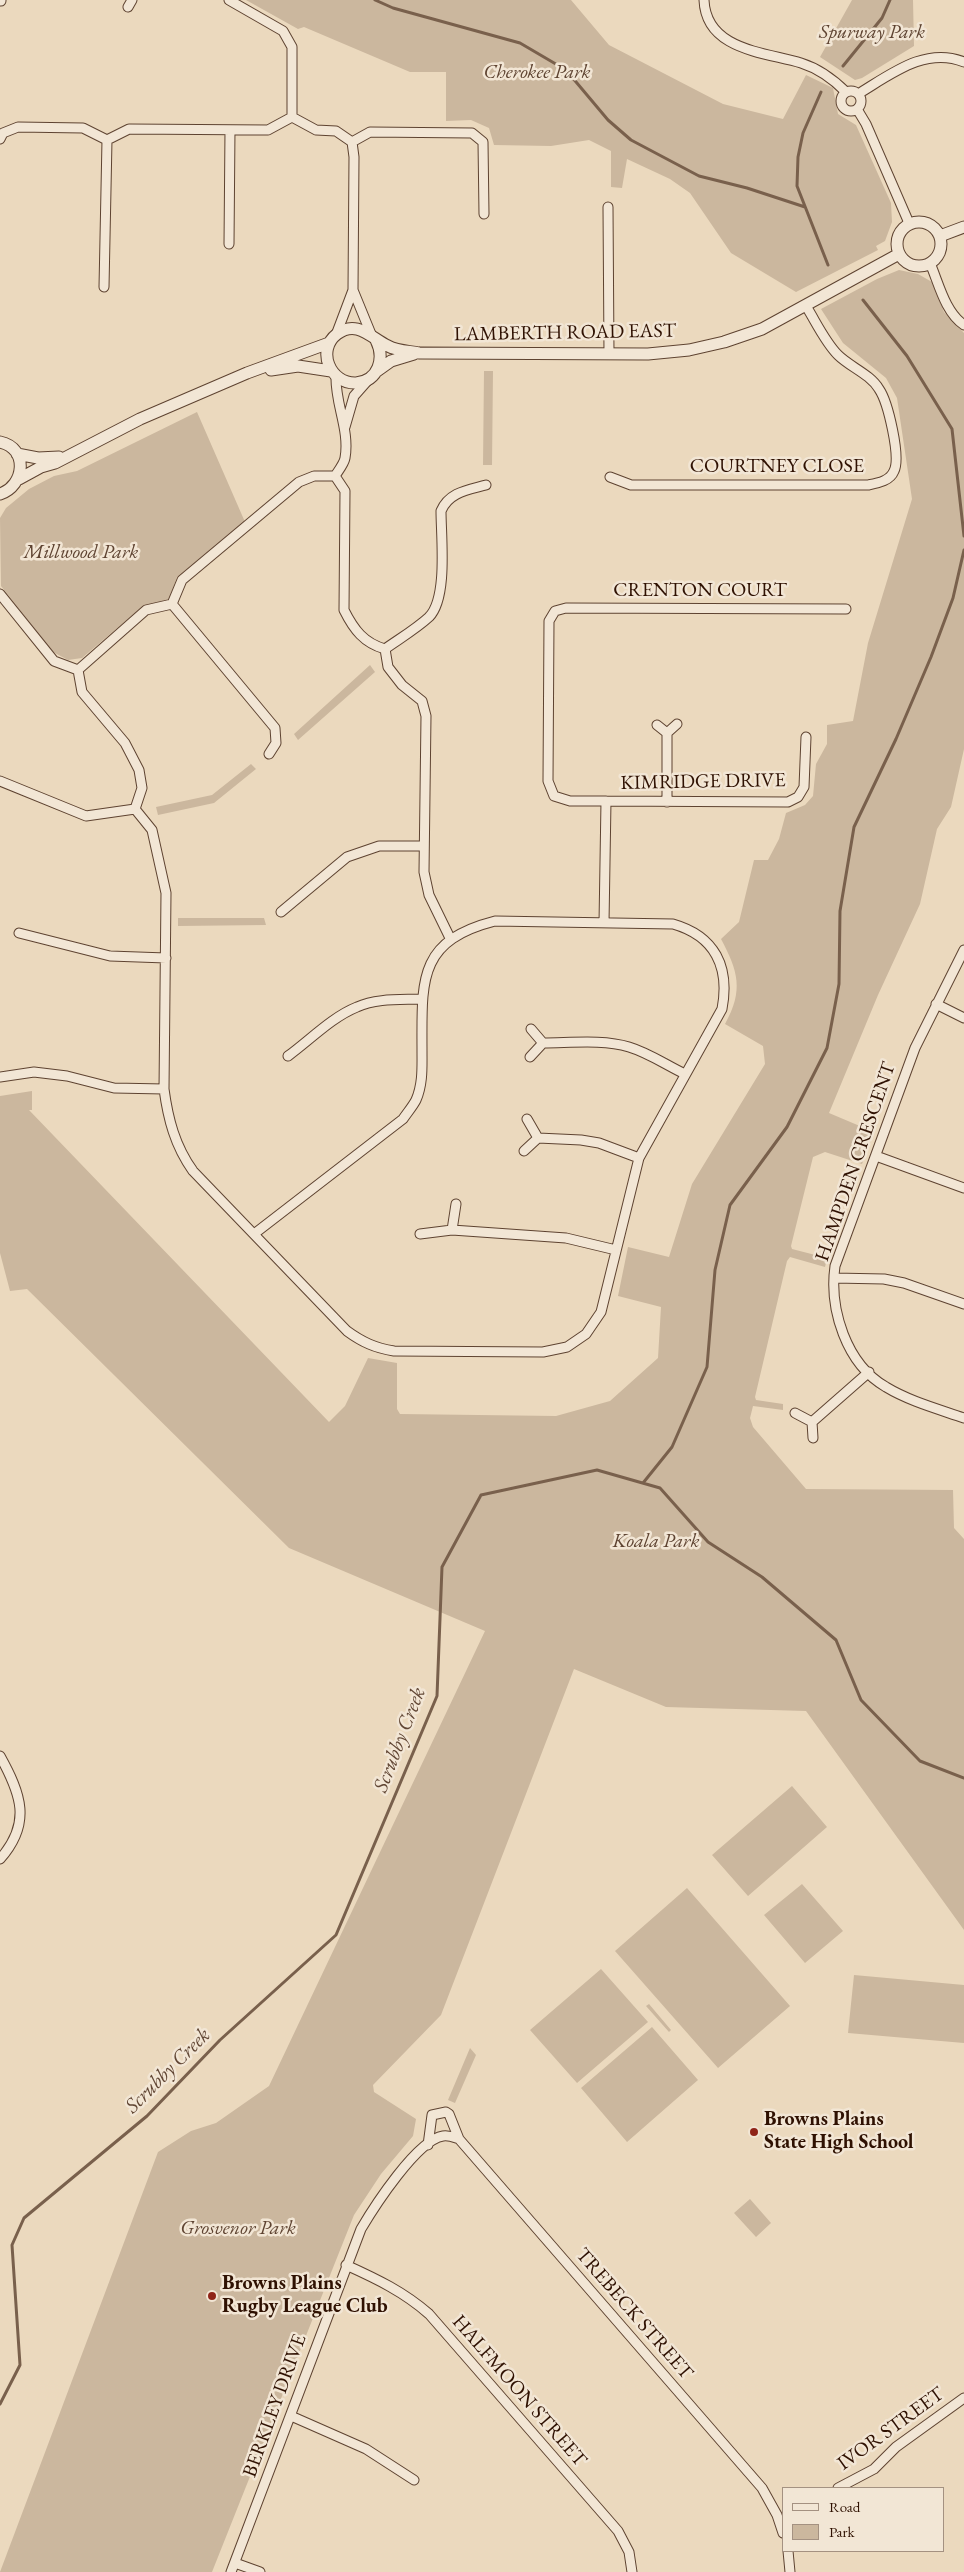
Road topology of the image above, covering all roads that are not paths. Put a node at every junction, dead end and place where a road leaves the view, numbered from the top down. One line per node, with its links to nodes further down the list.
1 (229, 0): 7 (street)
2 (704, 0): 4 (street)
3 (964, 62): 5 (street)
4 (846, 92): 5 (street); 6 (street)
5 (858, 94): 6 (street)
6 (857, 109): 14 (street)
7 (292, 117): 8 (street); 11 (street)
8 (230, 130): 10 (street); 17 (street)
9 (0, 139): 10 (street)
10 (107, 140): 20 (street)
11 (352, 142): 13 (street); 21 (street)
12 (608, 207): 27 (street)
13 (484, 214)
14 (909, 223): 16 (street); 18 (street)
15 (964, 227): 16 (street)
16 (940, 236): 19 (street)
17 (229, 244)
18 (899, 254): 19 (street); 22 (street, LAMBERTH ROAD EAST)
19 (930, 263): 23 (street)
20 (104, 287)
21 (353, 290): 24 (street); 25 (street)
22 (806, 306): 27 (street, LAMBERTH ROAD EAST); 36 (street, COURTNEY CLOSE)
23 (964, 325)
24 (374, 337): 25 (street); 26 (street, LAMBERTH ROAD EAST); 30 (street)
25 (333, 339): 28 (street); 29 (street)
26 (418, 353): 27 (street, LAMBERTH ROAD EAST); 30 (street, LAMBERTH ROAD EAST)
27 (610, 354)
28 (248, 373): 29 (street); 34 (street)
29 (333, 374): 30 (street); 31 (street)
30 (373, 375): 31 (street)
31 (345, 427): 35 (street)
32 (0, 442): 33 (street)
33 (17, 454): 34 (street); 37 (street)
34 (69, 456): 37 (street)
35 (335, 476): 41 (street); 44 (street)
36 (610, 477)
37 (19, 479): 39 (street)
38 (486, 484): 44 (street)
39 (0, 494)
40 (0, 594): 45 (street)
41 (172, 604): 45 (street); 50 (street)
42 (846, 609): 43 (street, CRENTON COURT)
43 (555, 611): 52 (street, KIMRIDGE DRIVE)
44 (385, 649): 55 (street)
45 (78, 670): 54 (street)
46 (677, 724): 48 (street)
47 (657, 726): 48 (street)
48 (667, 733): 53 (street)
49 (806, 737): 53 (street, KIMRIDGE DRIVE)
50 (269, 754)
51 (0, 781): 54 (street)
52 (606, 801): 53 (street, KIMRIDGE DRIVE); 57 (street)
53 (667, 802)
54 (135, 809): 61 (street)
55 (423, 846): 56 (street); 59 (street)
56 (281, 912)
57 (604, 922): 59 (street); 69 (street)
58 (20, 933): 61 (street)
59 (450, 938): 62 (street)
60 (964, 950): 63 (street, HAMPDEN CRESCENT)
61 (166, 958): 71 (street)
62 (422, 999): 67 (street); 80 (street)
63 (936, 1004): 64 (street); 75 (street, HAMPDEN CRESCENT)
64 (964, 1018)
65 (530, 1029): 66 (street)
66 (543, 1043): 68 (street); 69 (street)
67 (288, 1056)
68 (530, 1057)
69 (685, 1074): 76 (street)
70 (0, 1077): 71 (street)
71 (164, 1089): 80 (street)
72 (527, 1119): 73 (street)
73 (538, 1138): 74 (street); 76 (street)
74 (524, 1151)
75 (876, 1156): 77 (street); 83 (street, HAMPDEN CRESCENT)
76 (639, 1158): 82 (street)
77 (964, 1188)
78 (456, 1204): 79 (street)
79 (452, 1230): 81 (street); 82 (street)
80 (254, 1234): 82 (street)
81 (420, 1234)
82 (616, 1250)
83 (834, 1278): 84 (street); 85 (street, HAMPDEN CRESCENT)
84 (964, 1304)
85 (869, 1372): 87 (street, HAMPDEN CRESCENT); 88 (street)
86 (795, 1413): 88 (street)
87 (964, 1418)
88 (812, 1422): 89 (street)
89 (813, 1438)
90 (0, 1756): 91 (street)
91 (0, 1859)
92 (458, 2139): 93 (street, BERKLEY DRIVE); 93 (street); 99 (street, TREBECK STREET)
93 (428, 2145): 94 (street, BERKLEY DRIVE)
94 (346, 2265): 96 (street, BERKLEY DRIVE); 104 (street, HALFMOON STREET)
95 (964, 2398): 98 (street, IVOR STREET)
96 (291, 2416): 97 (street); 102 (street, BERKLEY DRIVE)
97 (414, 2480)
98 (840, 2487)
99 (780, 2514): 100 (street, TREBECK STREET)
100 (782, 2527)
101 (788, 2552): 105 (street)
102 (233, 2568): 103 (street)
103 (260, 2572)
104 (632, 2572)
105 (790, 2572)

